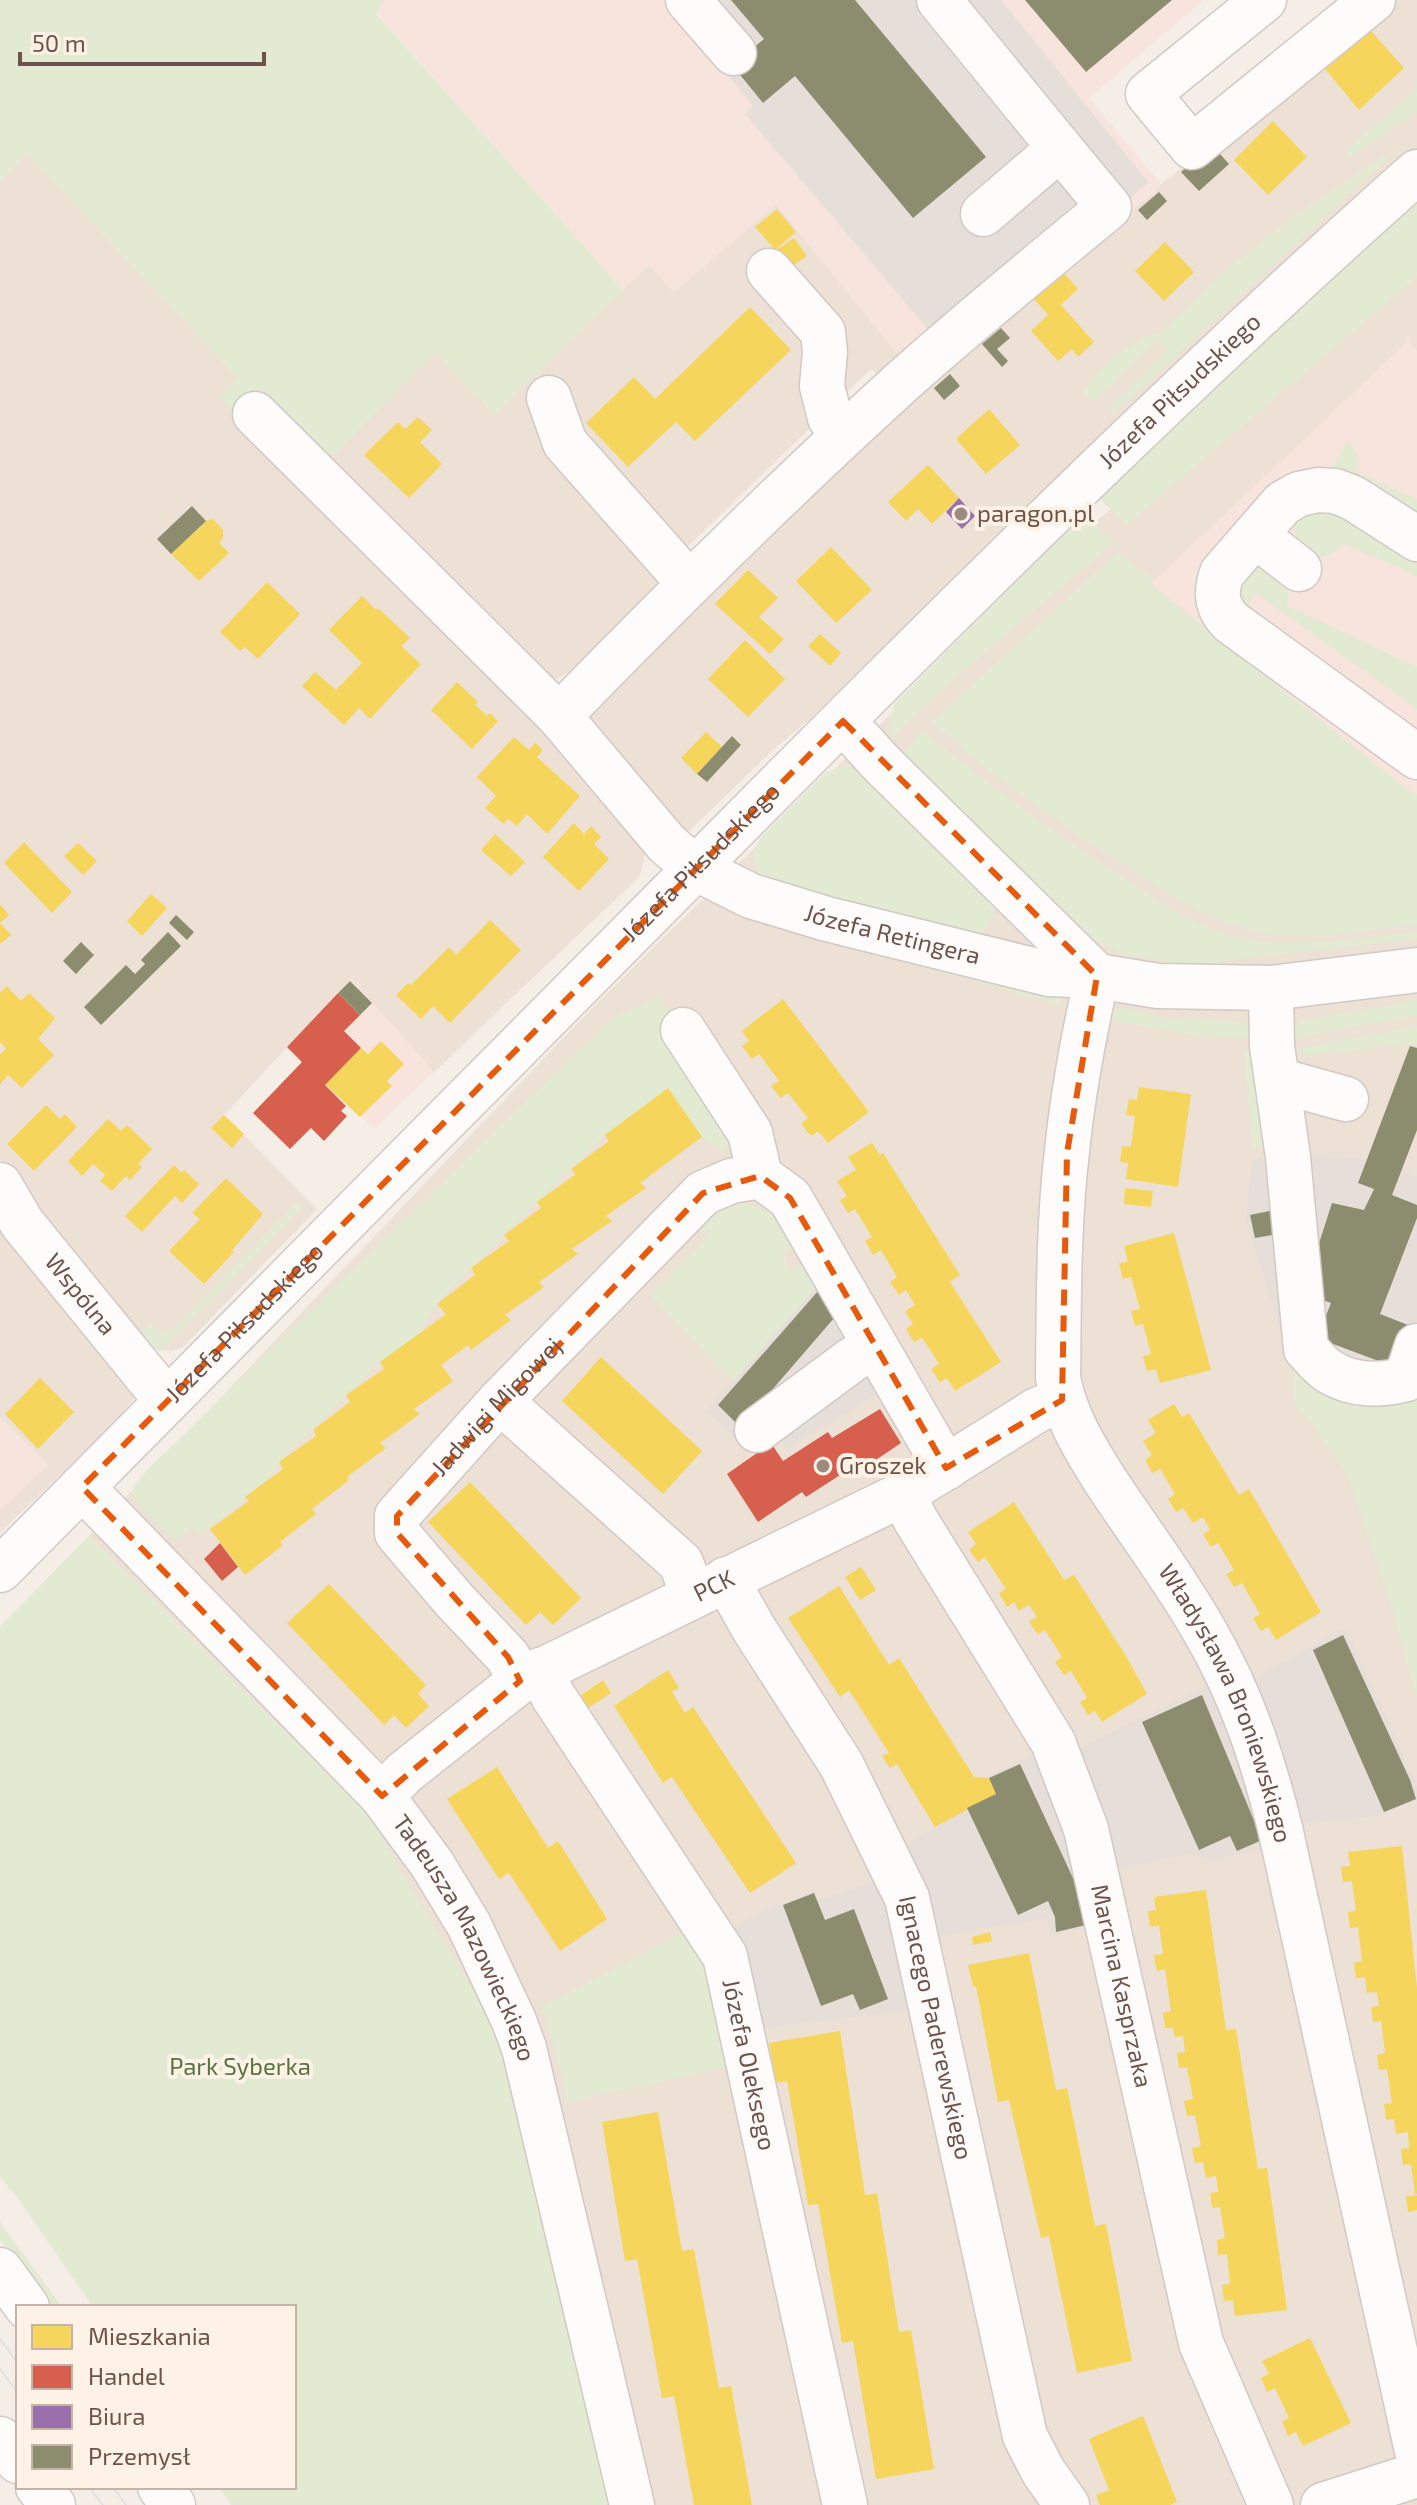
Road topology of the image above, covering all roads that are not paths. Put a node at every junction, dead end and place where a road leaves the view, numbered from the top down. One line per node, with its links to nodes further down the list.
1 (688, 0): 5 (street)
2 (939, 0): 6 (street)
3 (1264, 0): 4 (street)
4 (1373, 0)
5 (734, 53)
6 (1060, 148): 8 (street); 12 (street)
7 (1417, 172): 18 (street, Józefa Piłsudskiego)
8 (983, 214)
9 (769, 271): 12 (street)
10 (549, 398): 16 (street)
11 (255, 414): 17 (street, Józefa Retingera)
12 (844, 435): 16 (street)
13 (1255, 535): 14 (street); 15 (street); 19 (street)
14 (1417, 539)
15 (1299, 569)
16 (689, 583): 17 (street)
17 (559, 716): 20 (street, Józefa Retingera)
18 (843, 721): 20 (street, Józefa Piłsudskiego); 22 (street)
19 (1417, 757)
20 (695, 868): 22 (street, Józefa Retingera); 32 (street, Józefa Piłsudskiego)
21 (1417, 970): 23 (street, Józefa Retingera)
22 (1097, 976): 23 (street, Józefa Retingera); 31 (street, Władysława Broniewskiego)
23 (1271, 988): 25 (street)
24 (683, 1030): 27 (street)
25 (1277, 1080): 26 (street); 29 (street)
26 (1346, 1099)
27 (760, 1176): 30 (street); 33 (street, Jadwigi Migowej)
28 (0, 1185): 32 (street, Wspólna)
29 (1417, 1346)
30 (874, 1347): 34 (street); 35 (street)
31 (1062, 1400): 35 (street, PCK); 45 (street, Władysława Broniewskiego)
32 (167, 1401): 36 (street, Józefa Piłsudskiego)
33 (500, 1401): 39 (street, Ignacego Paderewskiego); 40 (street, Jadwigi Migowej)
34 (757, 1430)
35 (946, 1468): 37 (street, PCK)
36 (82, 1487): 38 (street, Józefa Piłsudskiego); 41 (street, Tadeusza Mazowieckiego)
37 (903, 1494): 39 (street, PCK); 53 (street, Marcina Kasprzaka)
38 (0, 1570)
39 (710, 1587): 40 (street, PCK); 52 (street, Ignacego Paderewskiego)
40 (530, 1675): 41 (street, PCK); 51 (street, Józefa Oleksego)
41 (382, 1796): 50 (street, Tadeusza Mazowieckiego)
42 (0, 2270): 43 (street)
43 (26, 2305)
44 (0, 2439): 46 (street)
45 (1417, 2451)
46 (16, 2459)
47 (1417, 2475): 54 (street)
48 (40, 2489): 49 (street)
49 (53, 2505)
50 (632, 2505)
51 (845, 2505)
52 (1067, 2505)
53 (1271, 2505)
54 (1323, 2505)

